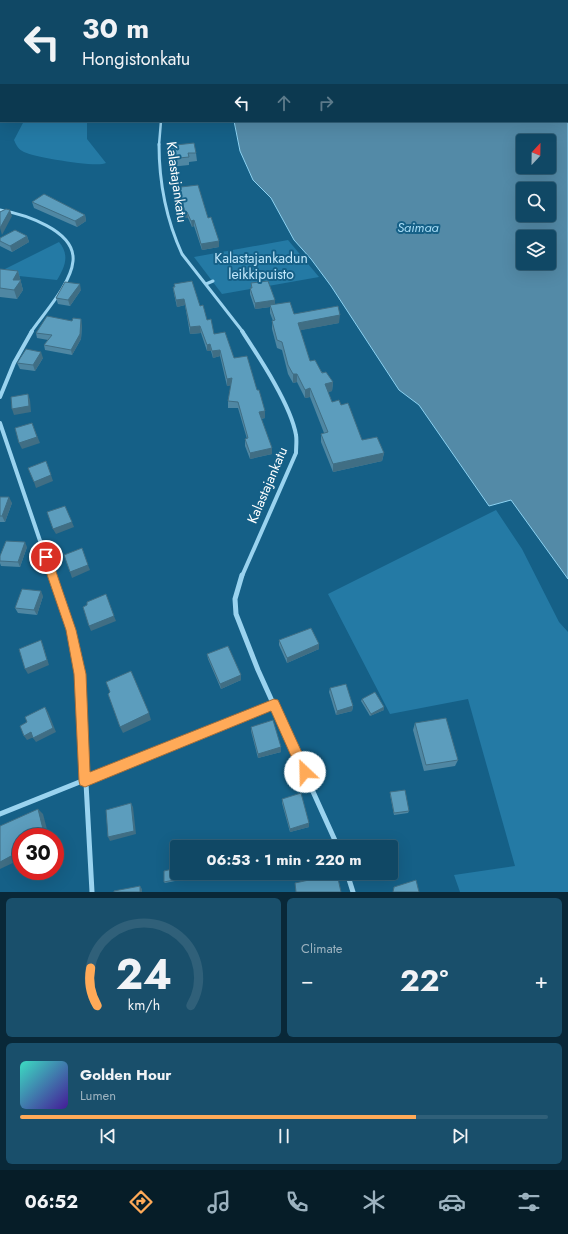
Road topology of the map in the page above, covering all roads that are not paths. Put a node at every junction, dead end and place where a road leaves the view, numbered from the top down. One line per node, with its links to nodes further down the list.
1 (161, 122): 4 (street, Kalastajankatu)
2 (0, 210): 5 (street)
3 (213, 281): 4 (street)
4 (206, 284): 7 (street, Kalastajankatu)
5 (0, 397)
6 (0, 423): 8 (street)
7 (274, 704): 8 (street); 10 (street, Kalastajankatu)
8 (85, 781): 9 (street); 12 (street)
9 (0, 814)
10 (335, 840)
11 (349, 880): 13 (street)
12 (92, 892)
13 (353, 892)

